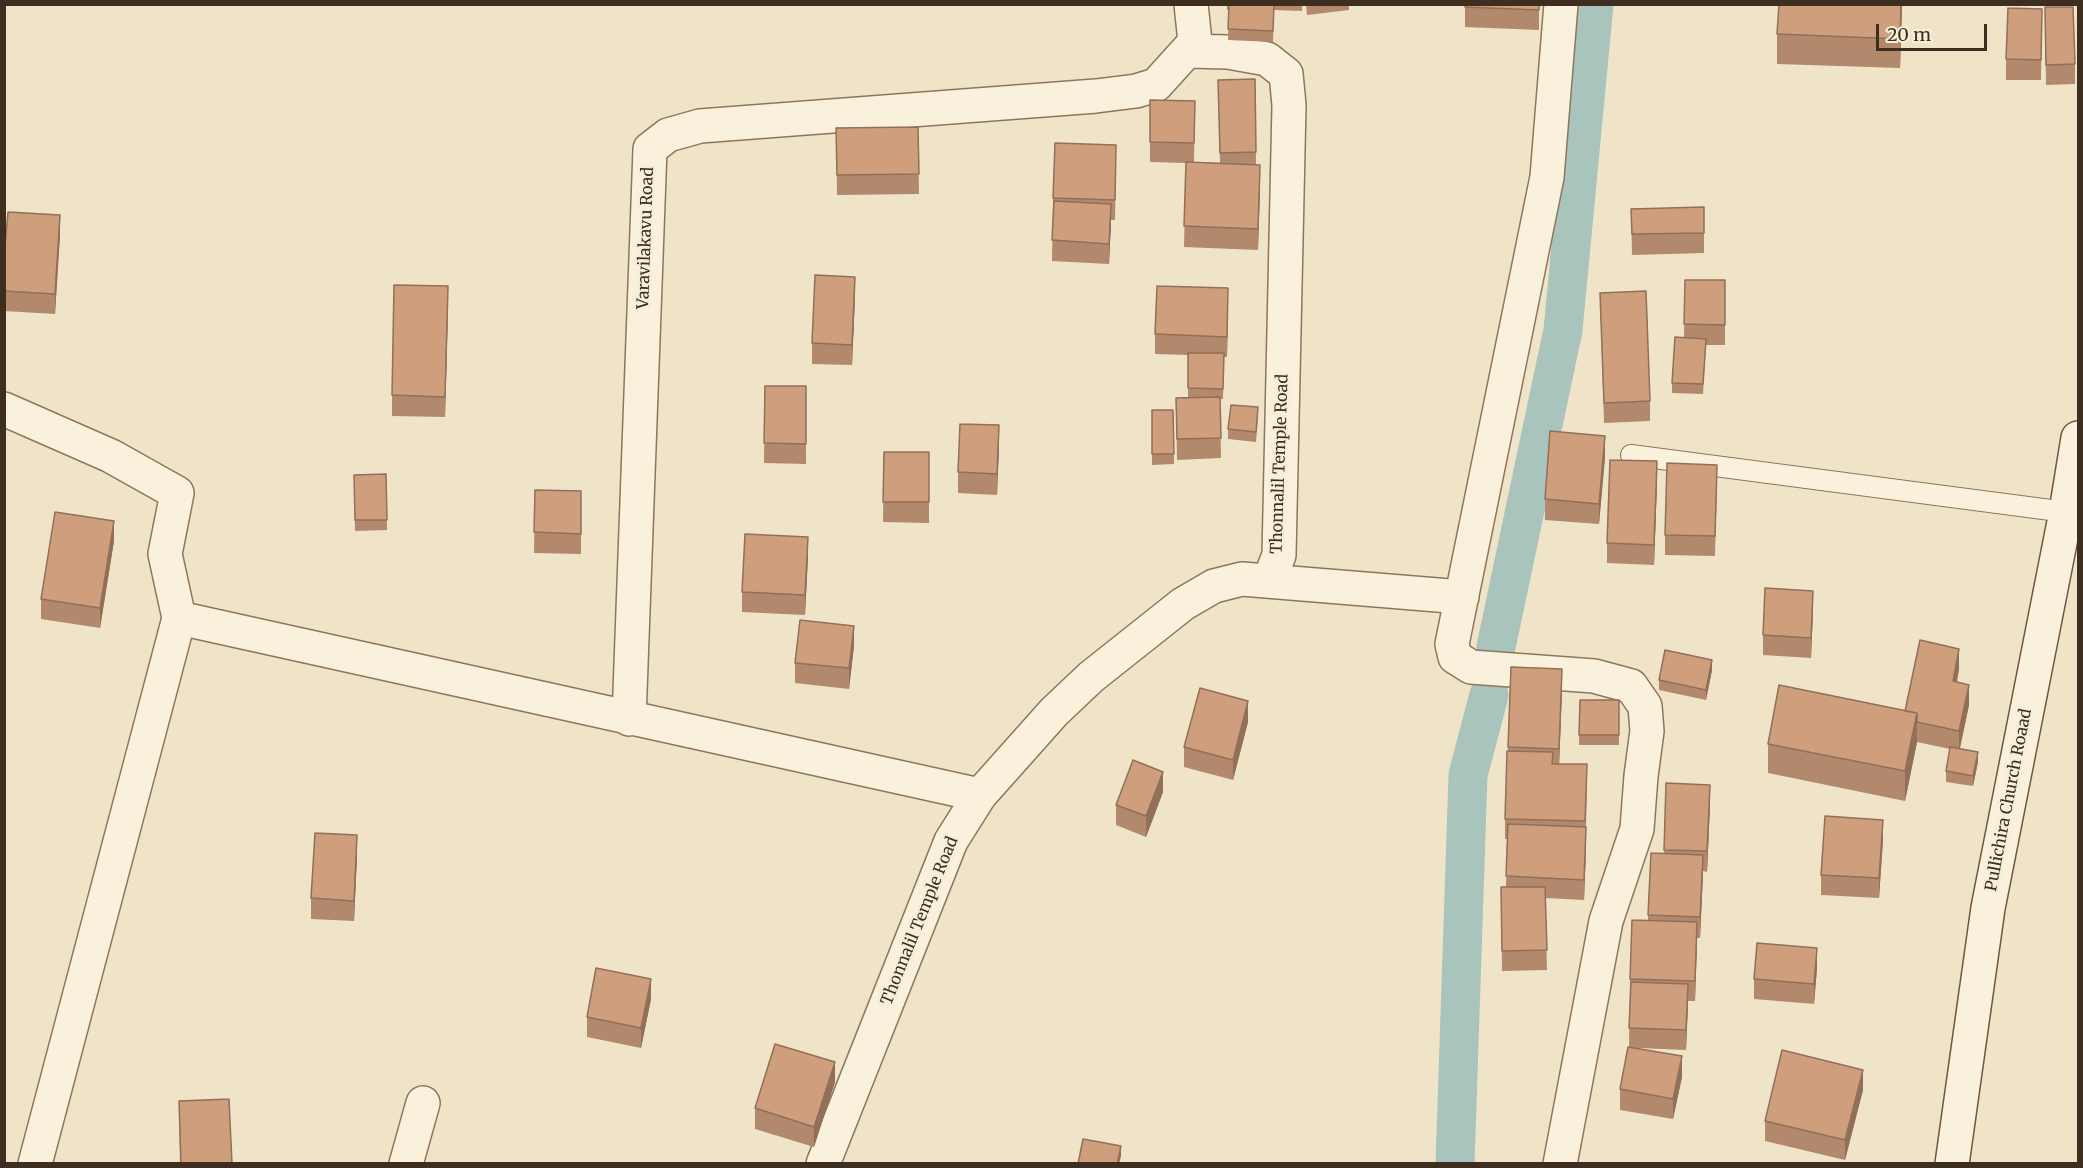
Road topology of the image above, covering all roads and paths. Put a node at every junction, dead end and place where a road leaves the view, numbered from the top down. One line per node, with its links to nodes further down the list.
1 (1191, 4): 3 (street)
2 (1561, 4): 9 (street)
3 (1191, 47): 8 (street, Thonnalil Temple Road); 11 (street, Varavilakavu Road)
4 (4, 409): 10 (street)
5 (2079, 438): 7 (street, Pullichira Church Roaad)
6 (1631, 455): 7 (lane)
7 (2066, 512): 18 (street, Pullichira Church Roaad)
8 (1269, 581): 9 (street); 12 (street, Thonnalil Temple Road)
9 (1461, 597): 17 (street)
10 (179, 618): 11 (street); 14 (street)
11 (629, 718): 12 (street)
12 (980, 795): 16 (street, Thonnalil Temple Road)
13 (423, 1103): 15 (street)
14 (35, 1164)
15 (406, 1164)
16 (823, 1164)
17 (1560, 1164)
18 (1952, 1164)

